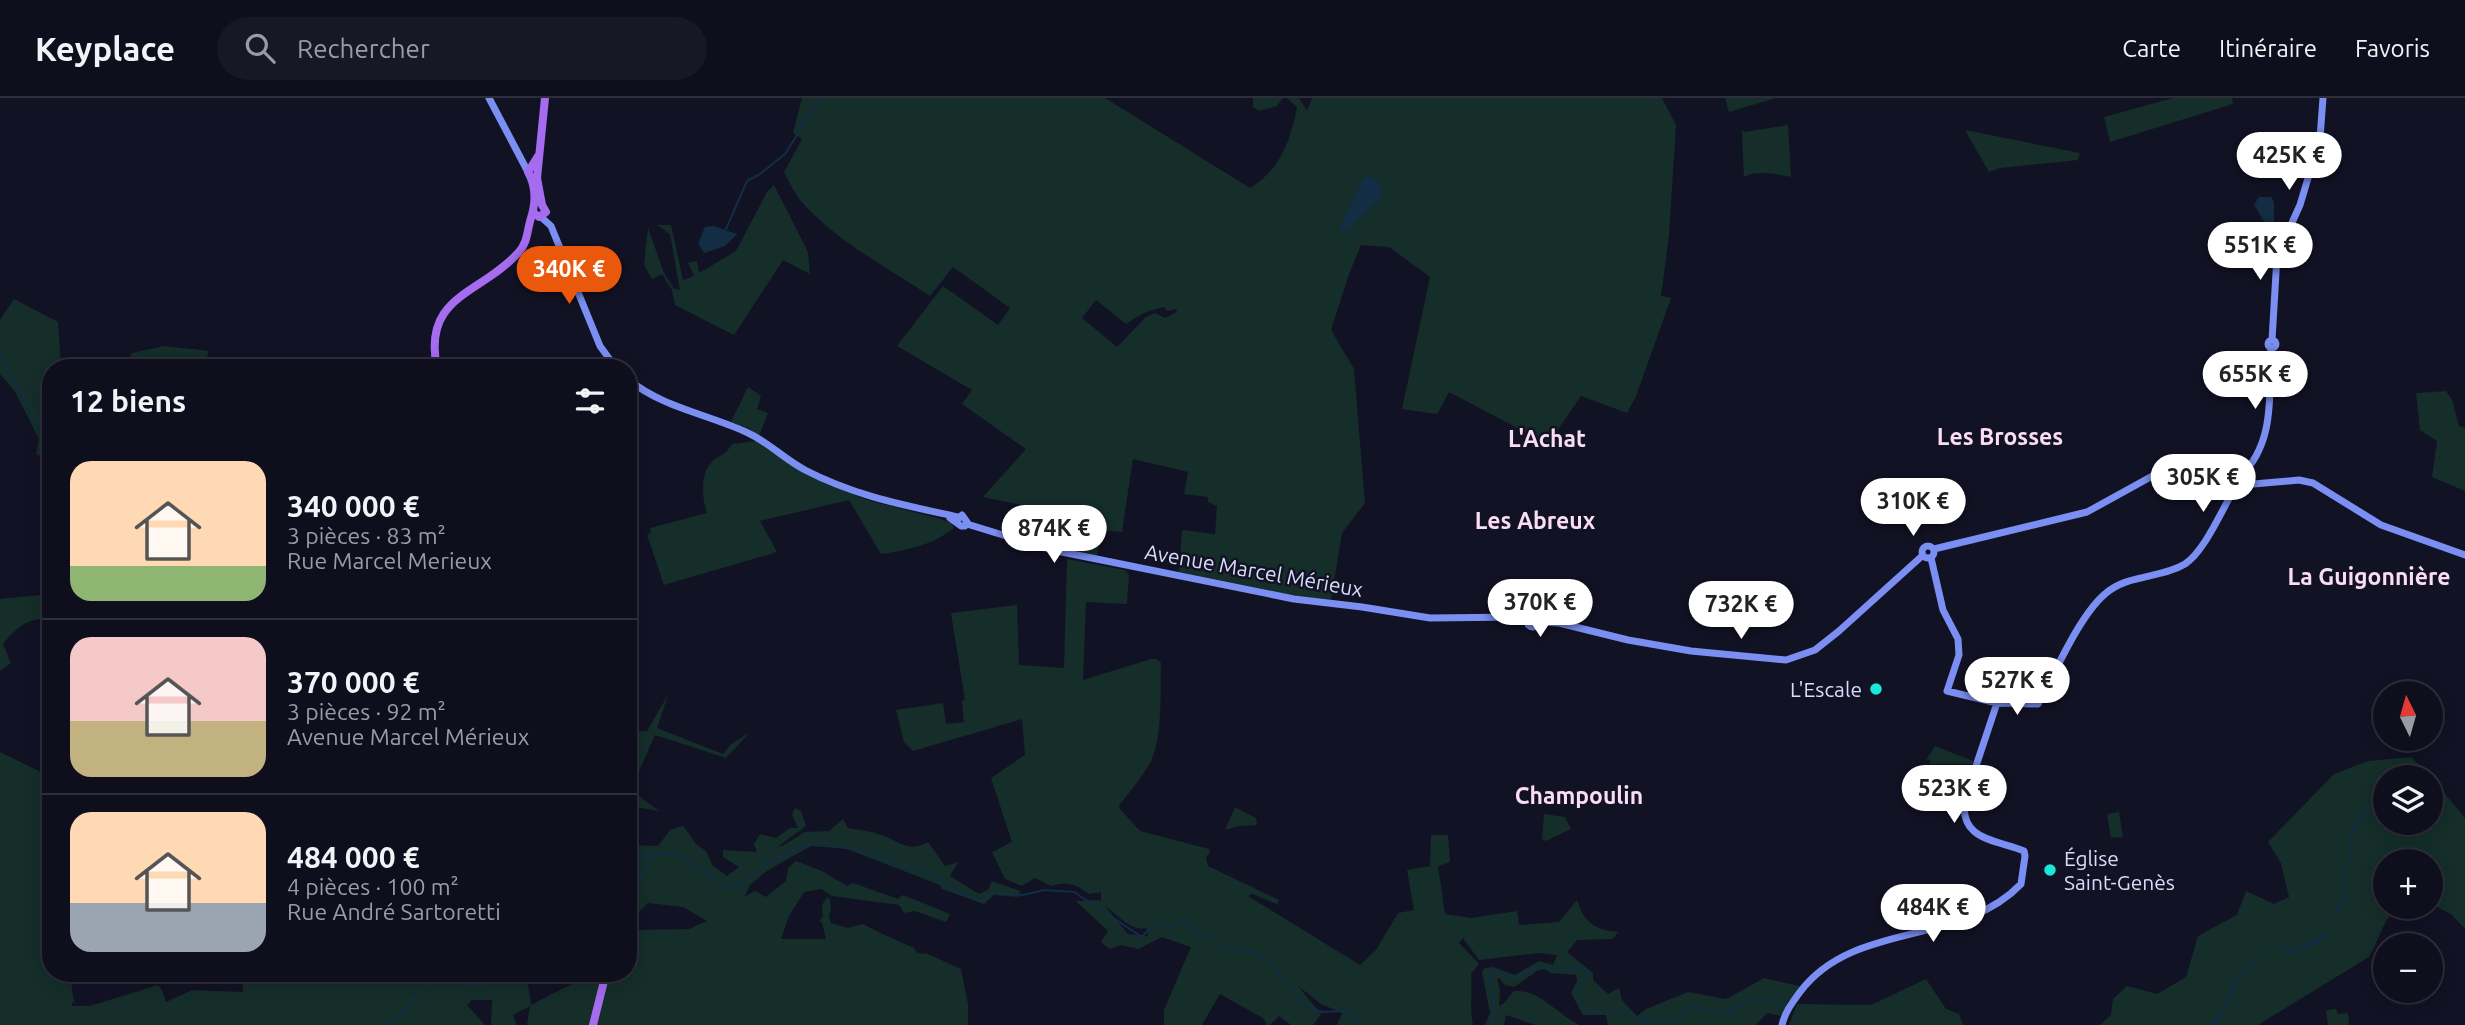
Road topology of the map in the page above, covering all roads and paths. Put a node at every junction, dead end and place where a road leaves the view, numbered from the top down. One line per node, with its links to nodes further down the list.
1 (489, 98): 4 (main road)
2 (545, 98): 4 (main road)
3 (2323, 98): 9 (main road)
4 (533, 171): 5 (main road)
5 (540, 212): 6 (main road); 7 (main road)
6 (435, 359)
7 (609, 359)
8 (637, 385): 12 (main road, Avenue Marcel Mérieux)
9 (2237, 483): 10 (main road); 11 (main road); 14 (main road)
10 (1934, 549): 12 (main road); 13 (main road)
11 (2465, 555)
12 (1922, 556): 13 (main road)
13 (1931, 558): 14 (main road)
14 (1997, 704): 17 (main road)
15 (604, 982): 16 (main road)
16 (593, 1025)
17 (1783, 1025)

